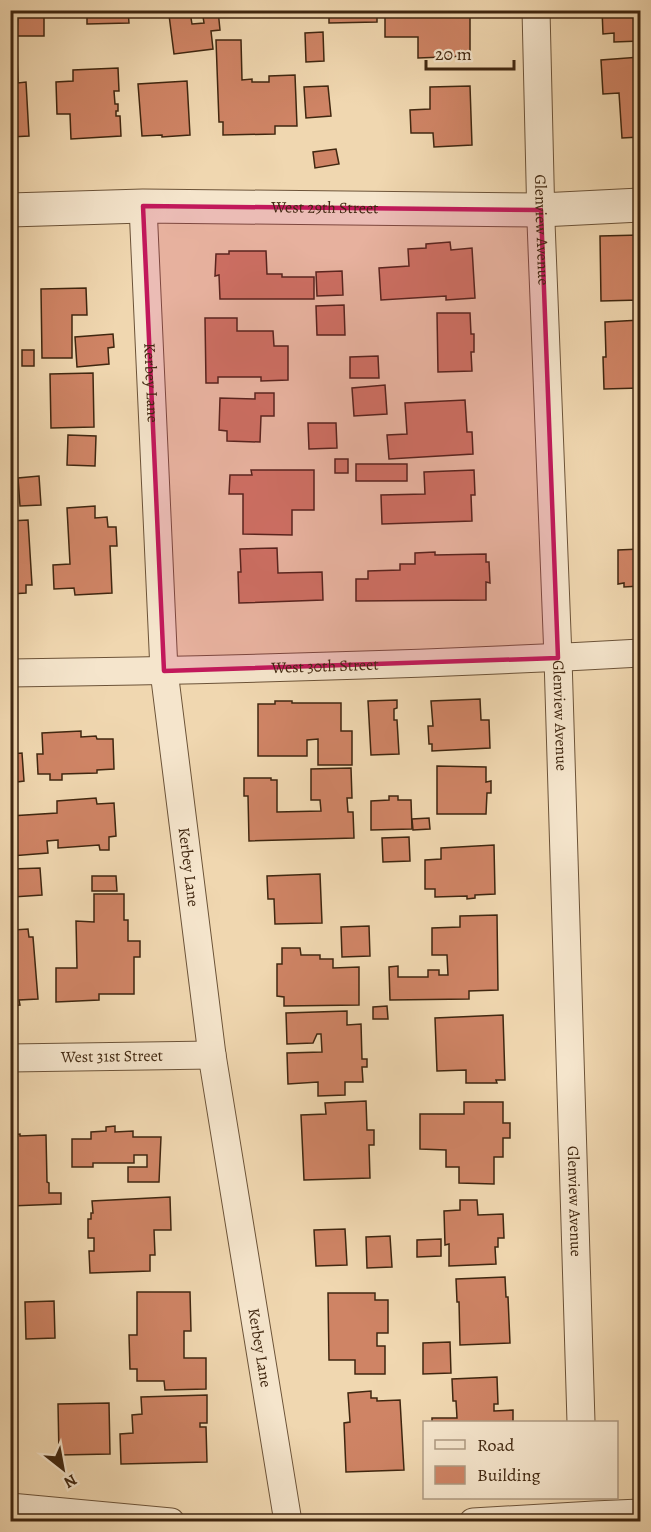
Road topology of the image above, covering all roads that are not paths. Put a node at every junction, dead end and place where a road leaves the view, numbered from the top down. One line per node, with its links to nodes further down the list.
1 (536, 10): 5 (street, Glenview Avenue)
2 (640, 205): 5 (street, West 29th Street)
3 (143, 206): 4 (street, West 29th Street); 5 (street, West 29th Street); 8 (street, Kerbey Lane)
4 (10, 210)
5 (541, 210): 7 (street, Glenview Avenue)
6 (640, 653): 7 (street, West 30th Street)
7 (558, 658): 8 (street, West 30th Street); 12 (street, Glenview Avenue)
8 (164, 670): 9 (street, West 30th Street); 10 (street, Kerbey Lane)
9 (10, 673)
10 (212, 1055): 11 (street, West 31st Street); 17 (street, Kerbey Lane)
11 (10, 1058)
12 (580, 1421)
13 (10, 1507): 16 (street)
14 (593, 1511): 15 (street); 18 (street)
15 (640, 1513)
16 (171, 1521)
17 (288, 1521)
18 (473, 1521)

